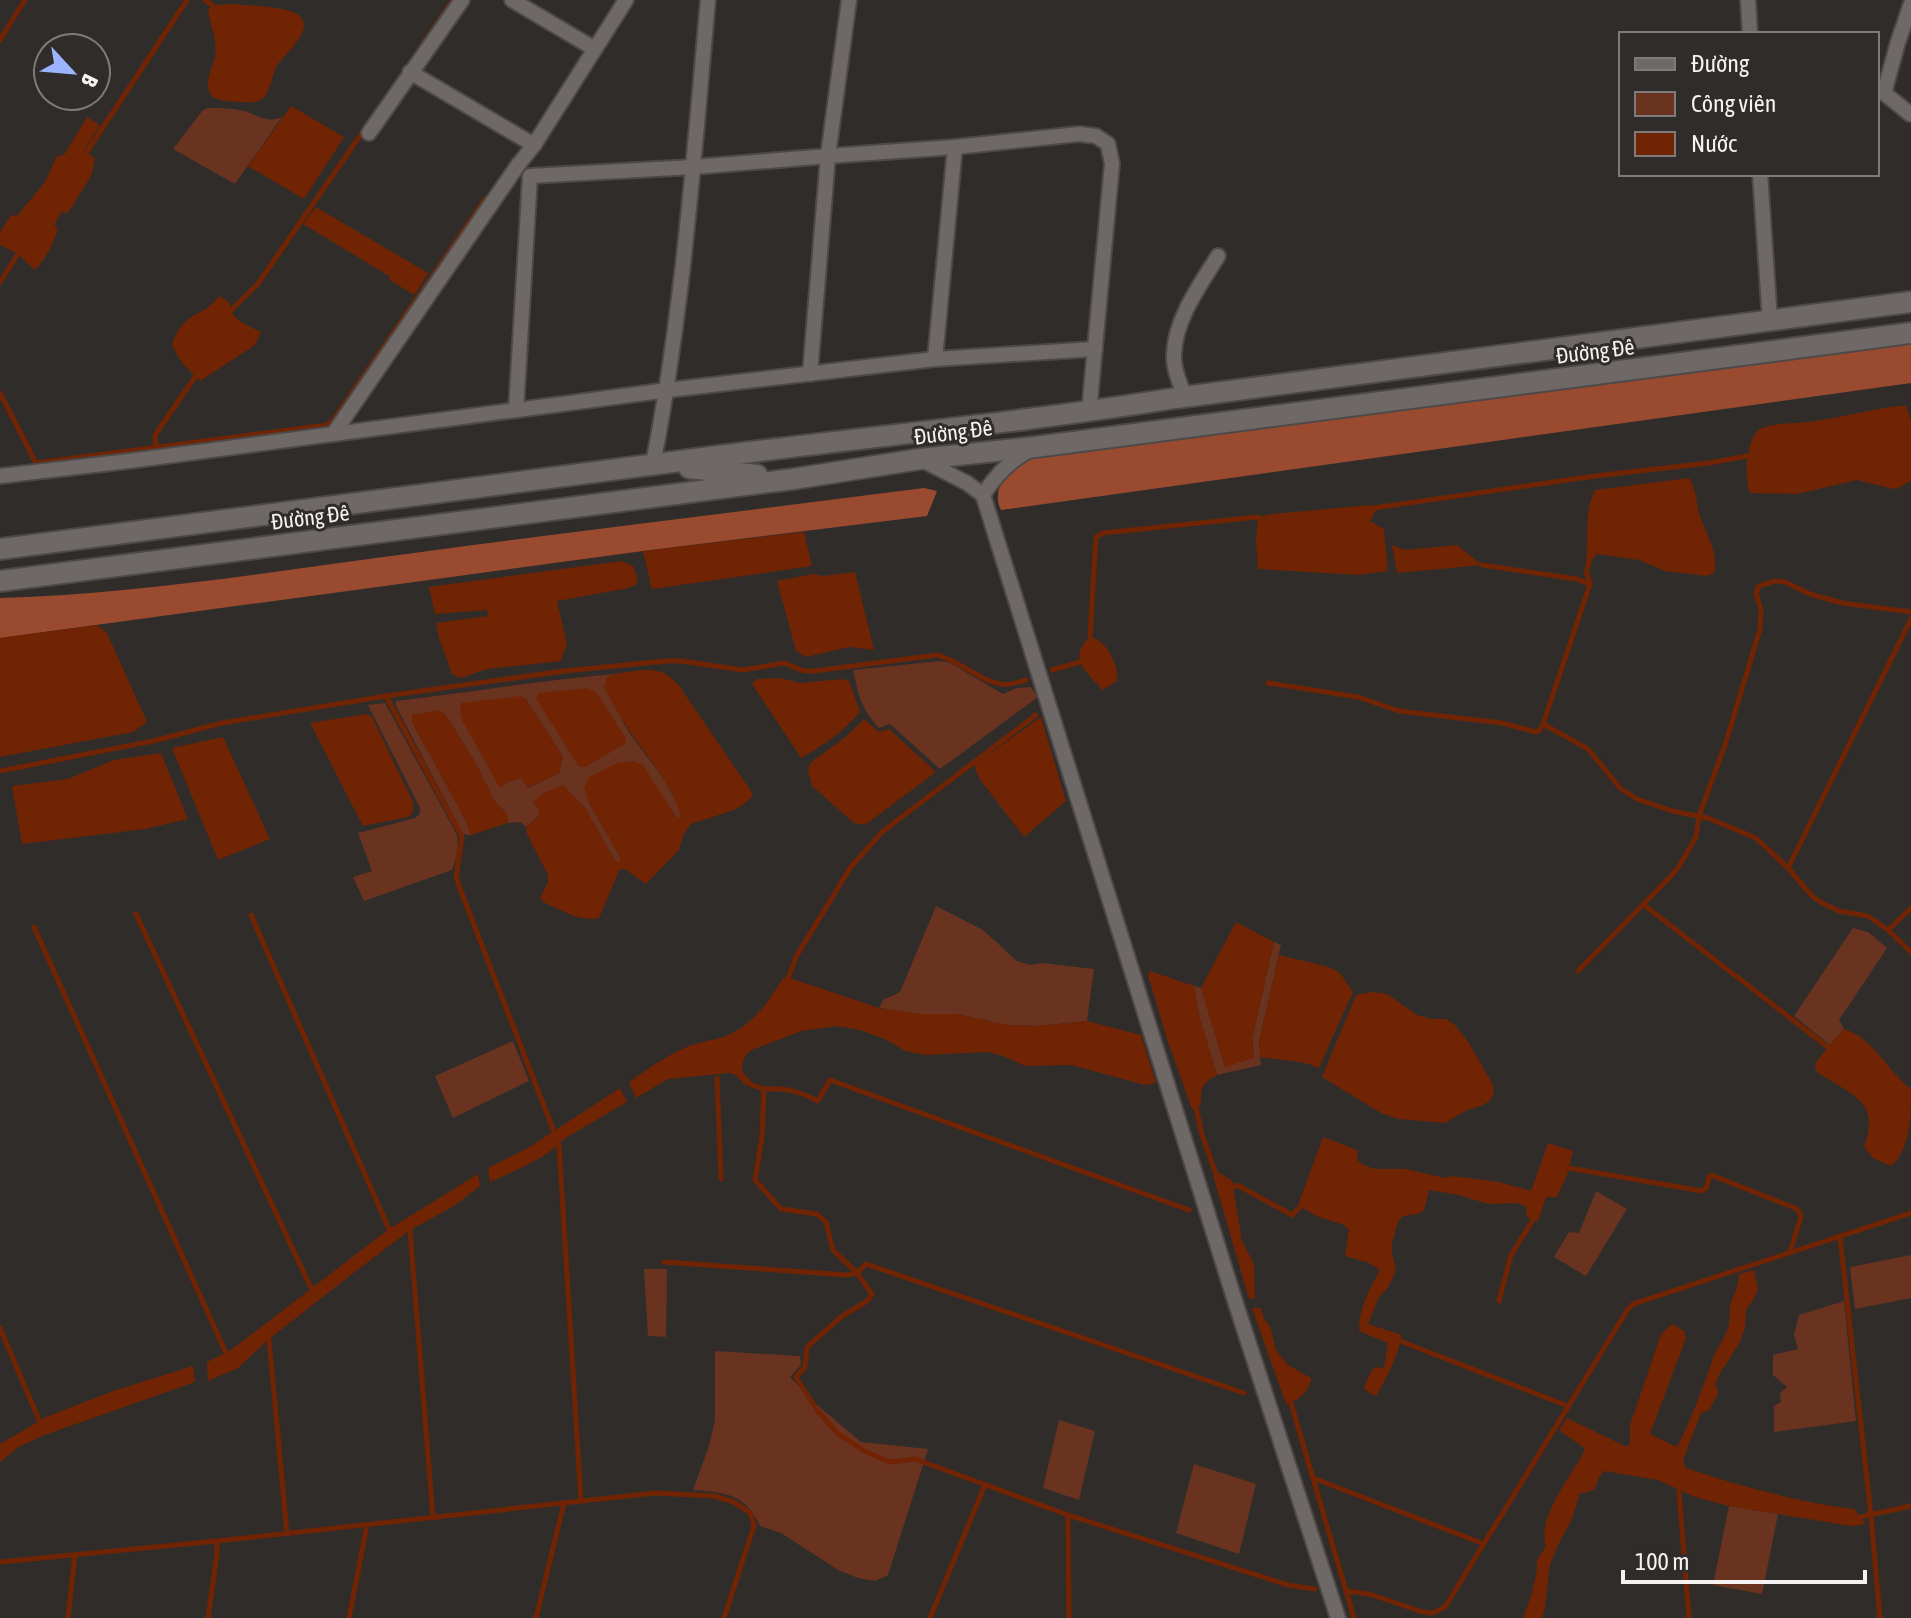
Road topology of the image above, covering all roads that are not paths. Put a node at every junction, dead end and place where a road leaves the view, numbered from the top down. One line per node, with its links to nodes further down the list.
1 (462, 0): 10 (street)
2 (512, 0): 9 (street)
3 (626, 0): 9 (street)
4 (708, 0): 18 (street)
5 (849, 0): 16 (street)
6 (1748, 0): 8 (street)
7 (1911, 4): 11 (street)
8 (1750, 32)
9 (595, 49): 14 (street)
10 (410, 72): 13 (street); 14 (street)
11 (1881, 92): 12 (street)
12 (1910, 114)
13 (369, 133)
14 (534, 145): 17 (street)
15 (955, 147): 16 (street); 26 (street); 27 (street)
16 (828, 156): 18 (street); 29 (street)
17 (518, 165): 19 (street); 34 (street)
18 (693, 167): 19 (street); 30 (street)
19 (530, 176): 32 (street)
20 (1760, 176): 23 (street)
21 (1218, 256): 31 (street)
22 (1911, 302): 23 (street, Đường Đê)
23 (1766, 322): 25 (street); 28 (street); 31 (street, Đường Đê)
24 (1911, 333): 25 (street, Đường Đê)
25 (1812, 347): 28 (street, Đường Đê)
26 (1095, 349): 27 (street); 33 (street)
27 (935, 359): 29 (street)
28 (1695, 362): 35 (street, Đường Đê)
29 (810, 374): 30 (street)
30 (668, 390): 32 (street); 37 (street)
31 (1185, 397): 33 (street, Đường Đê)
32 (516, 410): 34 (street)
33 (1089, 412): 37 (street, Đường Đê)
34 (334, 433): 38 (street)
35 (1035, 447): 36 (street, Đường Đê); 40 (street)
36 (920, 459): 39 (street, Đường Đê); 40 (street)
37 (653, 464): 39 (street); 41 (street, Đường Đê)
38 (0, 476)
39 (793, 479): 42 (street, Đường Đê)
40 (983, 495): 43 (street)
41 (0, 549)
42 (0, 581)
43 (1338, 1618)

